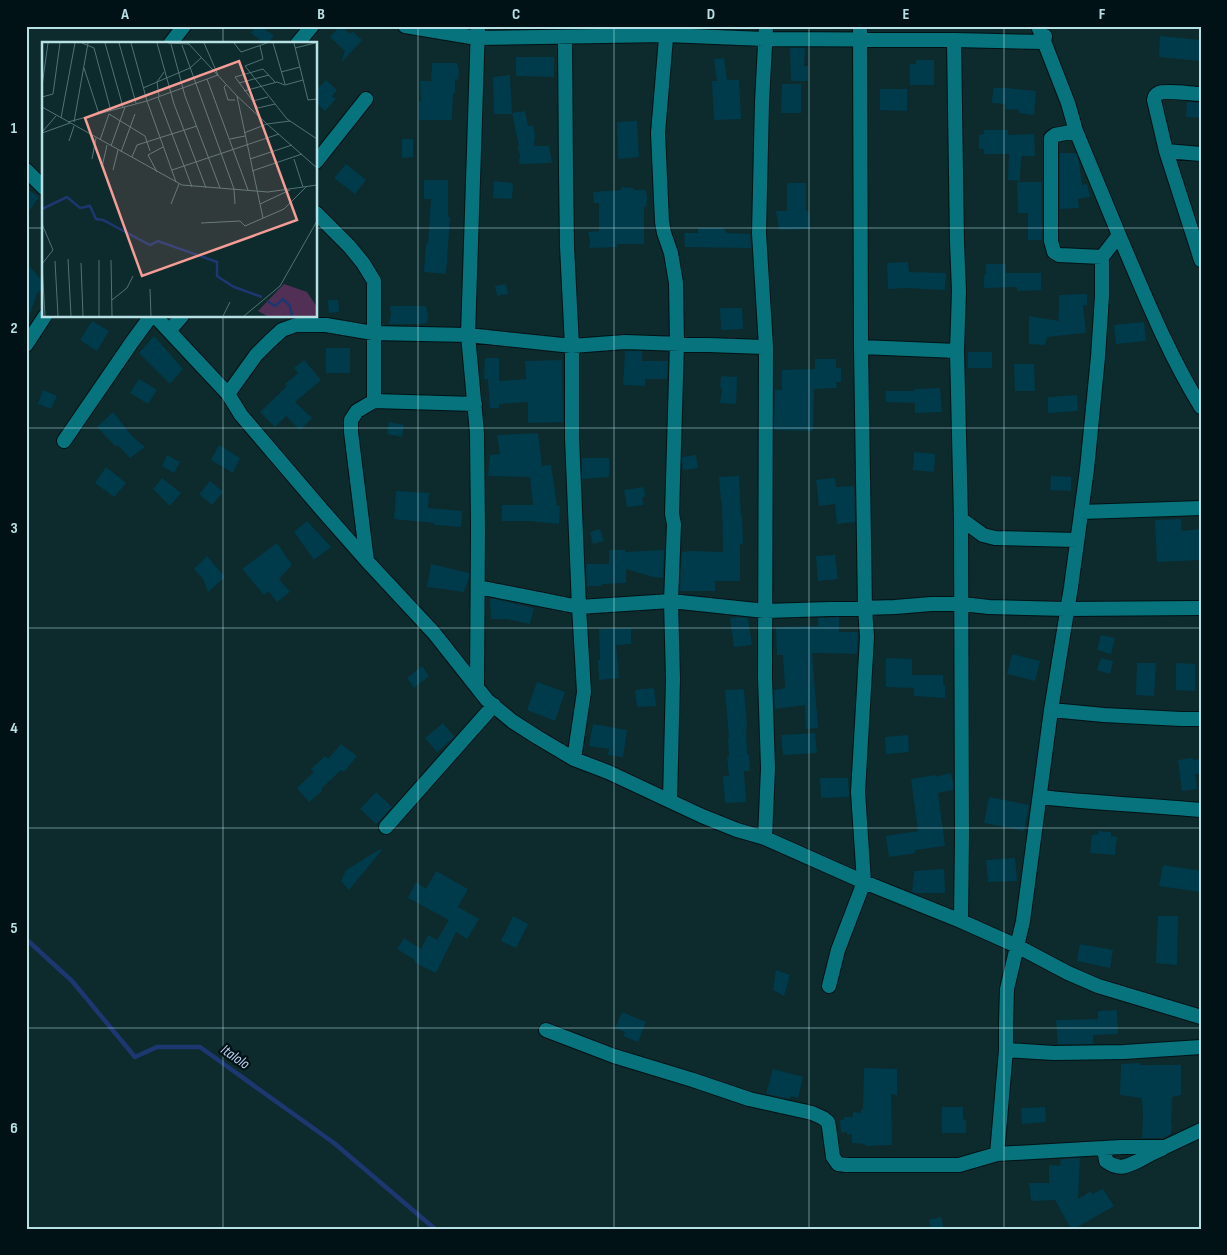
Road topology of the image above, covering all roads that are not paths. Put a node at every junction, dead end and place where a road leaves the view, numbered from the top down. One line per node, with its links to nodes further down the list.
1 (312, 26): 12 (street)
2 (405, 26): 6 (street)
3 (1038, 26): 13 (street)
4 (1048, 26): 13 (street)
5 (667, 31): 7 (street); 8 (street); 34 (street)
6 (478, 32): 10 (street); 33 (street)
7 (579, 32): 10 (street)
8 (766, 33): 9 (street); 37 (street)
9 (860, 33): 11 (street); 38 (street)
10 (565, 38): 36 (street)
11 (954, 40): 13 (street); 39 (street)
12 (299, 42)
13 (1044, 42): 16 (street)
14 (1201, 94): 17 (street)
15 (366, 99): 19 (street)
16 (1076, 131): 24 (street); 25 (street)
17 (1166, 151): 18 (street); 23 (street)
18 (1201, 154)
19 (318, 159)
20 (27, 174): 21 (street)
21 (42, 186)
22 (318, 215): 32 (street)
23 (1194, 219): 26 (street)
24 (1119, 235): 25 (street); 43 (street)
25 (1102, 256): 46 (street)
26 (1201, 260)
27 (44, 318): 35 (street)
28 (150, 318): 44 (street)
29 (157, 318): 31 (street)
30 (180, 318): 31 (street)
31 (169, 331): 40 (street)
32 (373, 333): 33 (street); 40 (street); 41 (street)
33 (468, 335): 36 (street); 42 (street)
34 (677, 343): 36 (street); 37 (street); 51 (street)
35 (26, 345)
36 (572, 346): 53 (street)
37 (766, 347): 57 (street)
38 (861, 347): 39 (street); 54 (street)
39 (957, 351): 47 (street)
40 (228, 394): 49 (street)
41 (374, 402): 42 (street); 49 (street)
42 (475, 404): 50 (street)
43 (1201, 406)
44 (64, 440)
45 (1201, 508): 46 (street)
46 (1080, 512): 48 (street)
47 (961, 519): 48 (street); 52 (street)
48 (1078, 540): 56 (street)
49 (367, 561): 58 (street)
50 (478, 587): 53 (street); 58 (street)
51 (671, 601): 53 (street); 57 (street); 64 (street)
52 (962, 604): 54 (street); 56 (street); 69 (street)
53 (579, 607): 62 (street)
54 (865, 608): 57 (street); 68 (street)
55 (1201, 608): 56 (street)
56 (1066, 610): 60 (street)
57 (765, 611): 67 (street)
58 (477, 686): 59 (street)
59 (494, 705): 62 (street); 66 (street)
60 (1051, 710): 61 (street); 63 (street)
61 (1201, 719)
62 (574, 758): 64 (street)
63 (1040, 797): 65 (street); 70 (street)
64 (670, 800): 67 (street)
65 (1201, 810)
66 (386, 827)
67 (765, 838): 68 (street)
68 (864, 882): 69 (street); 71 (street)
69 (961, 921): 70 (street)
70 (1017, 946): 72 (street); 75 (street)
71 (829, 986)
72 (1201, 1017)
73 (546, 1030): 79 (street)
74 (1201, 1047): 75 (street)
75 (1006, 1050): 79 (street)
76 (1201, 1130): 77 (street)
77 (1165, 1147): 78 (street); 78 (street)
78 (1104, 1148): 79 (street)
79 (997, 1154)

